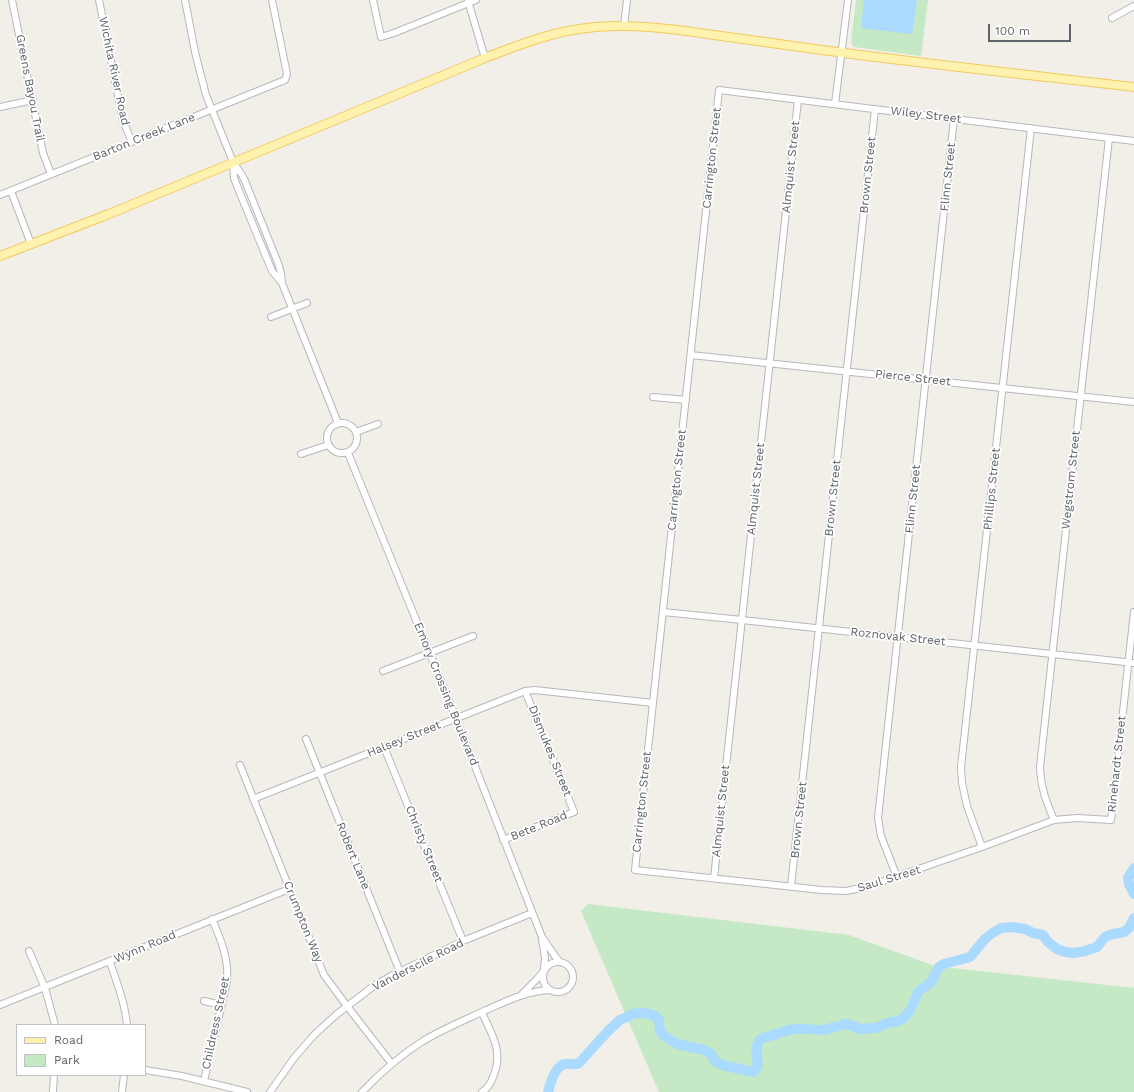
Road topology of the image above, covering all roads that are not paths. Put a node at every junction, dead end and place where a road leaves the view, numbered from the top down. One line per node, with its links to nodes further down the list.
1 (12, 0): 17 (street, Greens Bayou Trail)
2 (99, 0): 27 (street, Wichita River Road)
3 (185, 0): 22 (street)
4 (272, 0): 22 (street, Barton Creek Lane)
5 (372, 0): 9 (street)
6 (476, 0): 9 (street)
7 (627, 0): 12 (street)
8 (848, 0): 13 (street)
9 (468, 2): 14 (street)
10 (1134, 6): 11 (street)
11 (1112, 18)
12 (624, 26): 13 (main road); 14 (main road)
13 (842, 53): 15 (main road); 19 (street)
14 (485, 58): 28 (main road)
15 (1134, 87)
16 (719, 90): 18 (street, Wiley Street); 38 (street, Carrington Street)
17 (33, 100): 20 (street); 29 (street, Greens Bayou Trail)
18 (798, 100): 19 (street, Wiley Street); 39 (street, Almquist Street)
19 (835, 104): 21 (street, Wiley Street)
20 (0, 107)
21 (875, 109): 23 (street, Wiley Street); 40 (street, Brown Street)
22 (212, 110): 27 (street, Barton Creek Lane); 28 (street)
23 (954, 119): 24 (street, Wiley Street); 41 (street, Flinn Street)
24 (1031, 128): 25 (street, Wiley Street); 42 (street, Phillips Street)
25 (1109, 138): 26 (street, Wiley Street); 43 (street, Wegstrom Street)
26 (1134, 141)
27 (132, 142): 29 (street, Barton Creek Lane)
28 (233, 162): 32 (main road); 34 (street); 34 (street)
29 (51, 174): 30 (street, Barton Creek Lane)
30 (11, 191): 31 (street, Barton Creek Lane); 32 (street)
31 (0, 195)
32 (32, 244): 33 (main road)
33 (0, 256)
34 (282, 283): 36 (street)
35 (307, 303): 36 (street)
36 (292, 309): 37 (street); 47 (street)
37 (271, 317)
38 (691, 356): 39 (street, Pierce Street); 45 (street, Carrington Street)
39 (770, 364): 40 (street, Pierce Street); 55 (street, Almquist Street)
40 (846, 371): 41 (street, Pierce Street); 56 (street, Brown Street)
41 (926, 380): 42 (street, Pierce Street); 58 (street, Flinn Street)
42 (1003, 387): 43 (street, Pierce Street); 59 (street, Phillips Street)
43 (1080, 395): 46 (street, Pierce Street); 61 (street, Wegstrom Street)
44 (653, 397): 45 (street)
45 (686, 400): 53 (street, Carrington Street)
46 (1134, 402)
47 (338, 424): 49 (street); 50 (street)
48 (378, 424): 49 (street)
49 (356, 432): 51 (street)
50 (328, 444): 51 (street); 52 (street)
51 (348, 453): 60 (street, Emory Crossing Boulevard)
52 (301, 454)
53 (663, 612): 55 (street, Roznovak Street); 65 (street, Carrington Street)
54 (1134, 612): 62 (street, Rinehardt Street)
55 (742, 620): 56 (street, Roznovak Street); 79 (street, Almquist Street)
56 (820, 628): 58 (street, Roznovak Street); 80 (street, Brown Street)
57 (473, 636): 60 (street)
58 (898, 637): 59 (street, Roznovak Street); 78 (street, Flinn Street)
59 (975, 645): 61 (street, Roznovak Street); 76 (street, Phillips Street)
60 (429, 653): 63 (street); 66 (street, Emory Crossing Boulevard)
61 (1053, 654): 62 (street, Roznovak Street); 73 (street, Wegstrom Street)
62 (1131, 663): 74 (street, Rinehardt Street)
63 (383, 671)
64 (526, 691): 65 (street, Halsey Street); 66 (street, Halsey Street); 72 (street, Dismukes Street)
65 (653, 703): 77 (street, Carrington Street)
66 (456, 718): 68 (street, Halsey Street); 75 (street, Emory Crossing Boulevard)
67 (306, 740): 70 (street, Robert Lane)
68 (384, 747): 70 (street, Halsey Street); 85 (street, Christy Street)
69 (240, 766): 71 (street, Crumpton Way)
70 (319, 772): 71 (street, Halsey Street); 90 (street, Robert Lane)
71 (253, 798): 81 (street, Crumpton Way)
72 (574, 812): 75 (street, Bete Road)
73 (1054, 820): 74 (street, Saul Street); 76 (street, Saul Street)
74 (1111, 820)
75 (503, 840): 82 (street, Emory Crossing Boulevard)
76 (982, 847): 78 (street, Saul Street)
77 (635, 870): 79 (street, Saul Street)
78 (897, 877): 80 (street, Saul Street)
79 (714, 878): 80 (street, Saul Street)
80 (791, 886)
81 (289, 889): 83 (street, Wynn Road); 97 (street, Crumpton Way)
82 (532, 913): 84 (street, Emory Crossing Boulevard); 85 (street, Vanderscile Road)
83 (212, 919): 87 (street, Wynn Road); 96 (street, Childress Street)
84 (542, 937): 88 (street); 89 (street)
85 (463, 941): 90 (street, Vanderscile Road)
86 (29, 952): 91 (street)
87 (110, 962): 91 (street, Wynn Road); 100 (street)
88 (560, 962): 89 (street); 92 (street)
89 (544, 971): 92 (street); 93 (street)
90 (400, 972): 97 (street, Vanderscile Road)
91 (45, 988): 95 (street, Wynn Road); 99 (street)
92 (550, 990): 93 (street)
93 (520, 995): 98 (street)
94 (204, 1001): 96 (street)
95 (0, 1005)
96 (221, 1005): 105 (street, Childress Street)
97 (347, 1006): 101 (street, Crumpton Way); 109 (street, Vanderscile Road)
98 (482, 1012): 101 (street); 111 (street)
99 (55, 1024)
100 (127, 1024)
101 (392, 1064): 110 (street)
102 (146, 1070): 105 (street)
103 (54, 1076): 106 (street)
104 (124, 1076): 107 (street)
105 (204, 1081): 108 (street)
106 (53, 1092)
107 (122, 1092)
108 (247, 1092)
109 (270, 1092)
110 (362, 1092)
111 (482, 1092)

